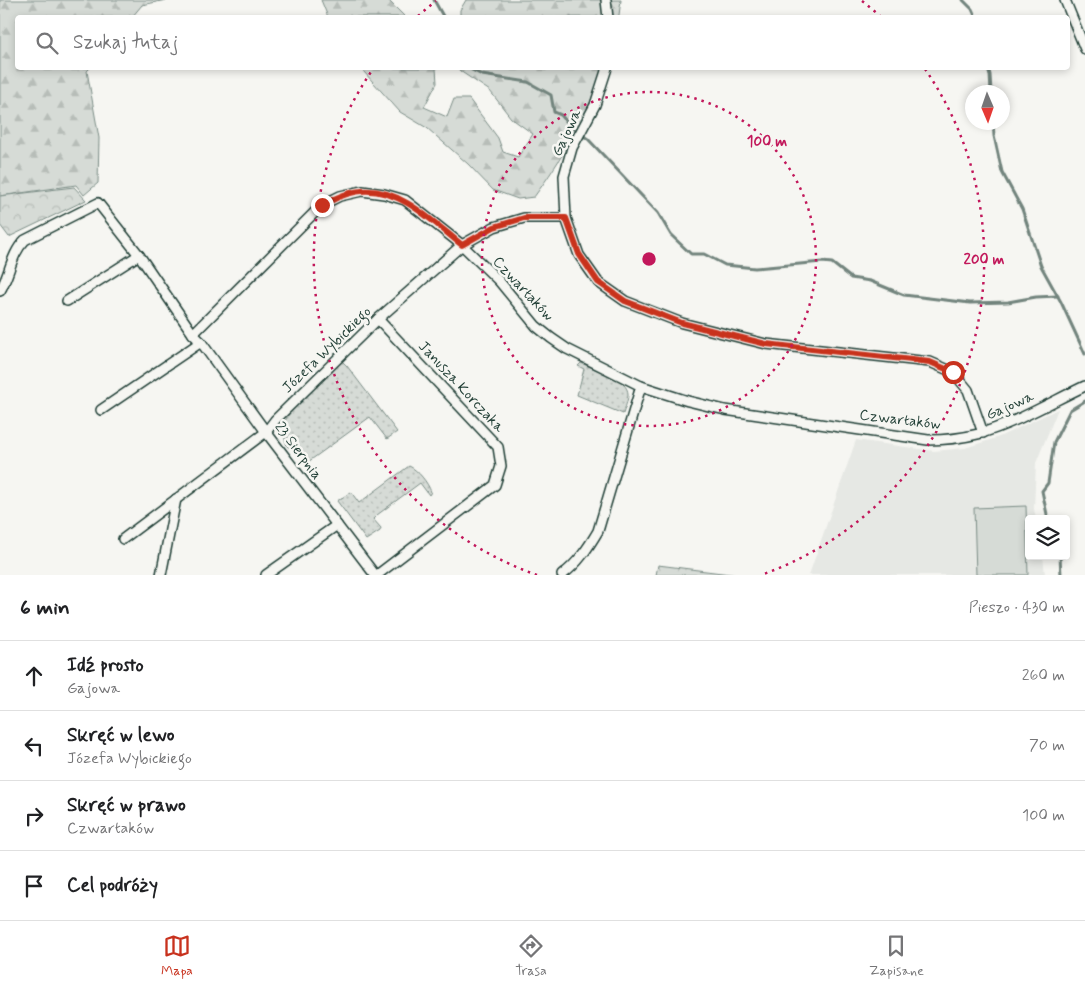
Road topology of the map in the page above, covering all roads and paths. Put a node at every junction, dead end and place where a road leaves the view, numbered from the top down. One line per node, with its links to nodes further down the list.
1 (606, 0): 3 (street)
2 (1065, 0): 4 (street)
3 (608, 15)
4 (1085, 49)
5 (606, 70): 6 (street, Gajowa)
6 (566, 218): 7 (street, Józefa Wybickiego); 18 (street, Gajowa)
7 (462, 245): 11 (street, Józefa Wybickiego); 12 (street, Czwartaków); 14 (street, Czwartaków)
8 (139, 255): 9 (street, 23 Sierpnia); 10 (street); 12 (street, 23 Sierpnia)
9 (0, 291)
10 (67, 301)
11 (378, 319): 17 (street, Józefa Wybickiego); 24 (street, Janusza Korczaka)
12 (193, 334): 13 (street, 23 Sierpnia)
13 (201, 342): 16 (street); 17 (street, 23 Sierpnia)
14 (641, 386): 18 (street, Czwartaków); 25 (street)
15 (1085, 386): 18 (street, Gajowa)
16 (101, 410)
17 (266, 432): 19 (street, Józefa Wybickiego); 20 (street, 23 Sierpnia)
18 (984, 432)
19 (176, 500): 21 (street, Józefa Wybickiego); 22 (street)
20 (337, 525): 23 (street); 24 (street, 23 Sierpnia)
21 (124, 539)
22 (161, 575)
23 (266, 575)
24 (376, 575)
25 (562, 575)

